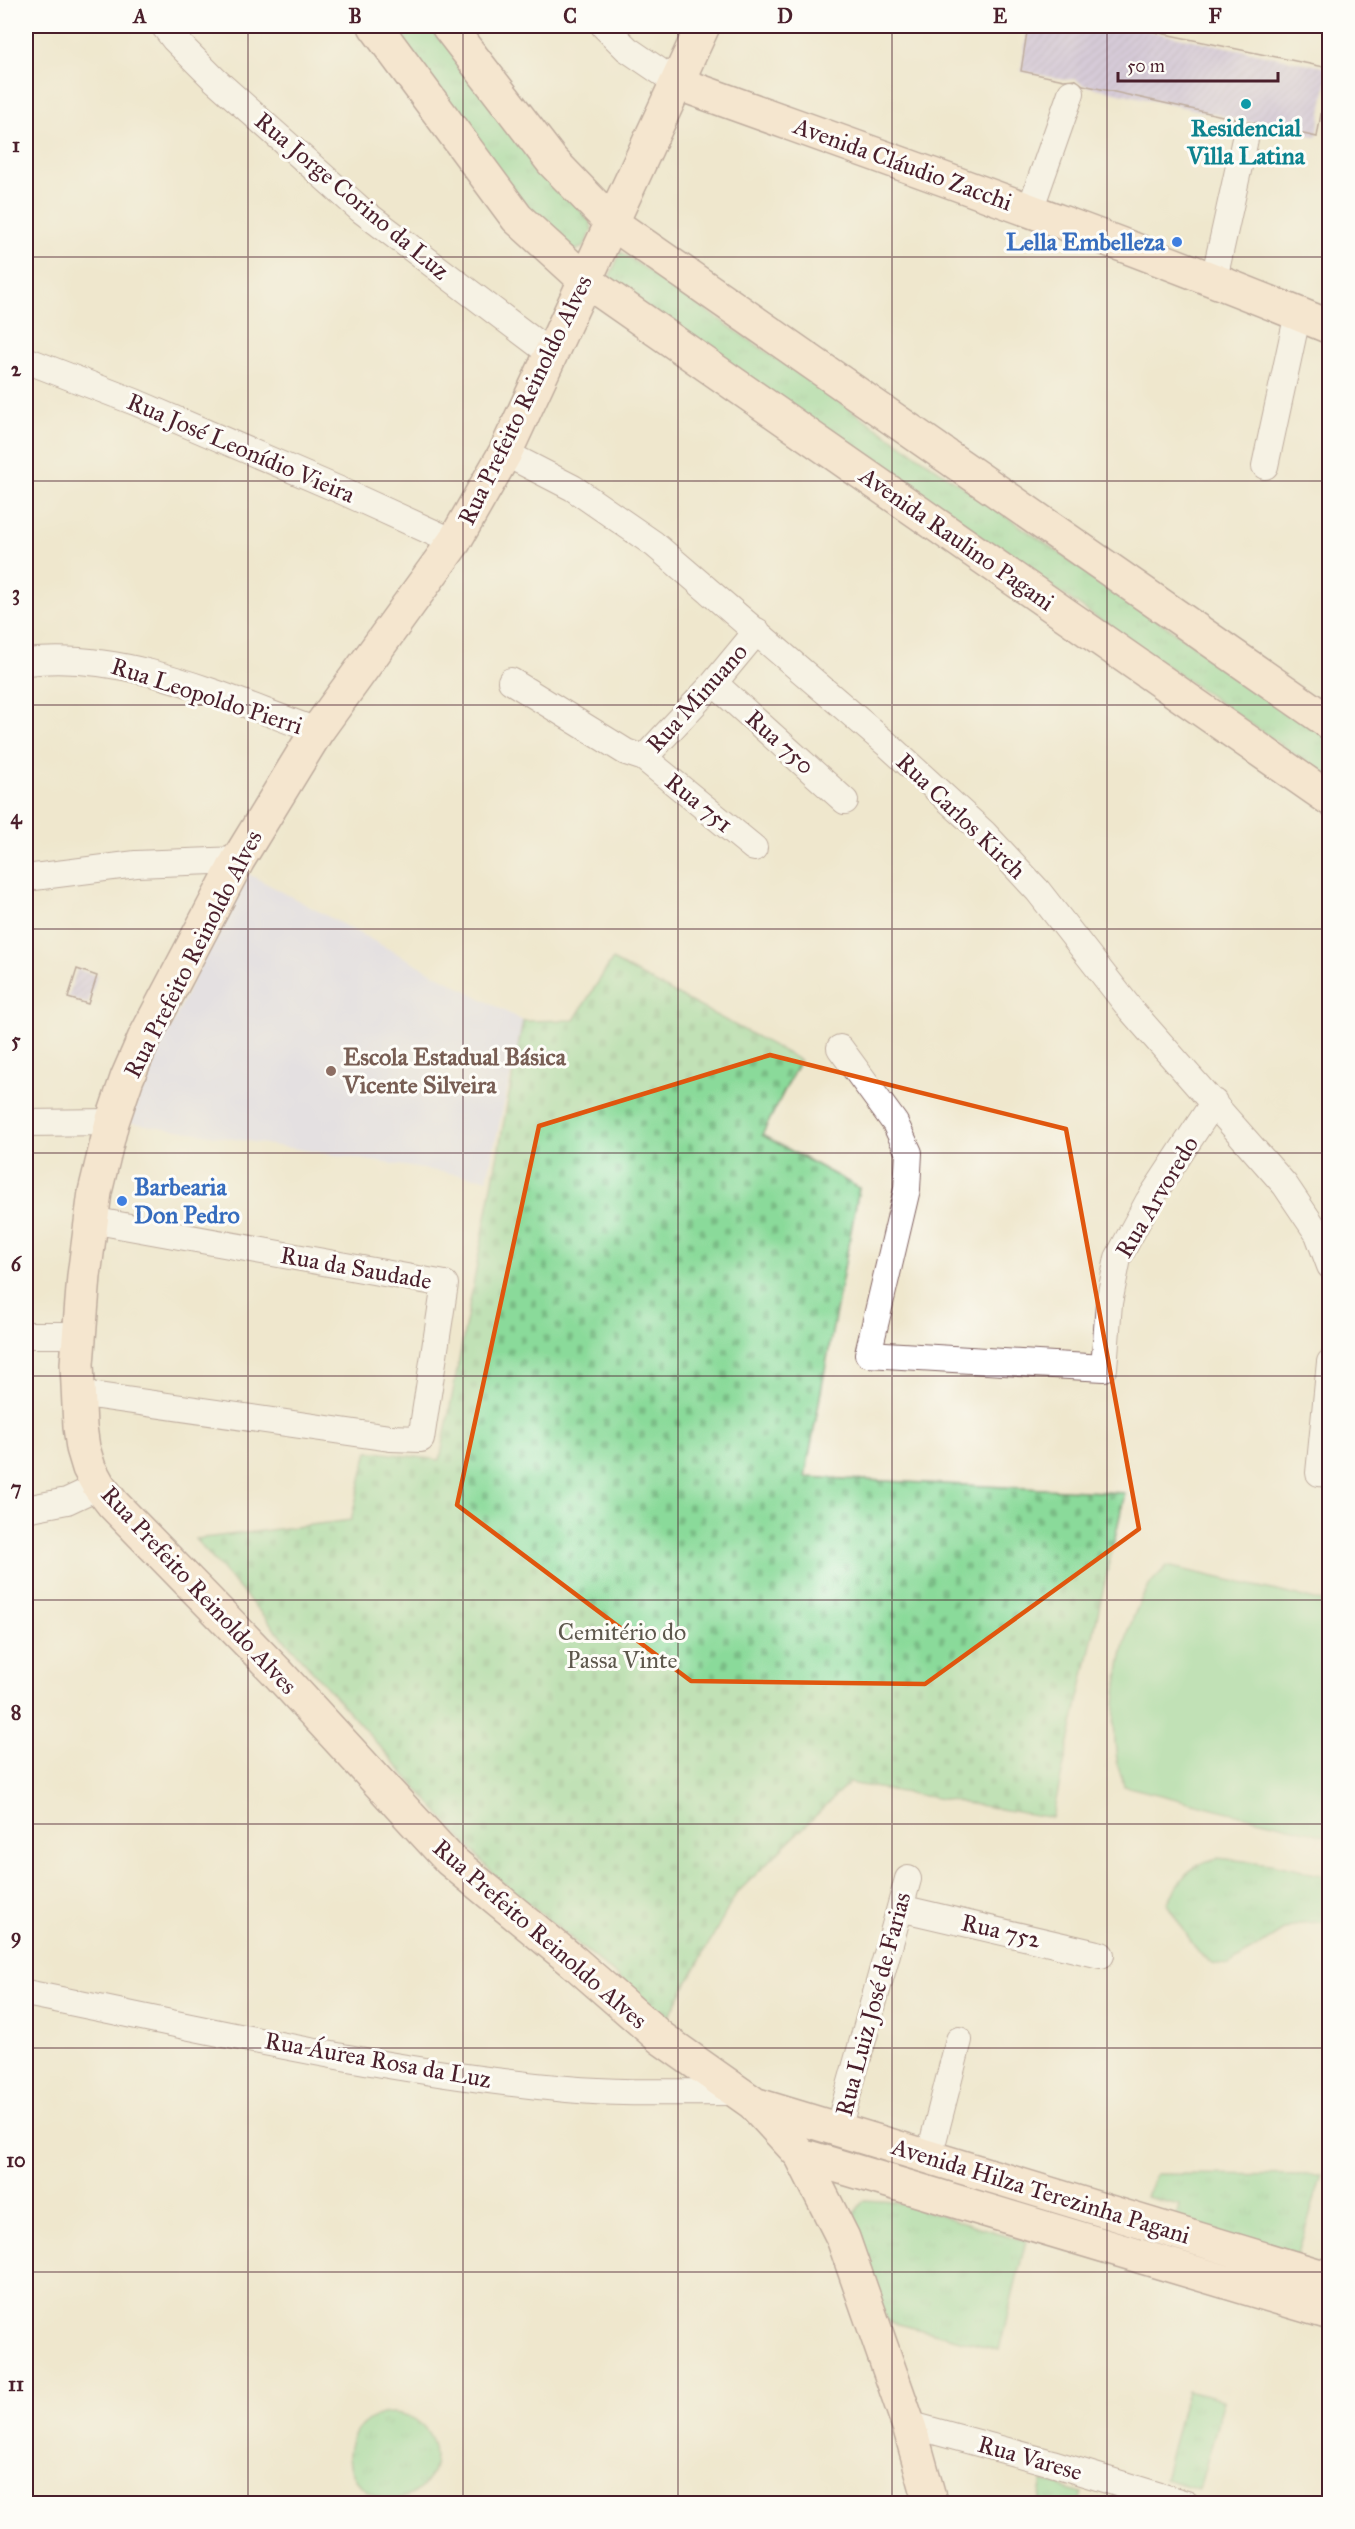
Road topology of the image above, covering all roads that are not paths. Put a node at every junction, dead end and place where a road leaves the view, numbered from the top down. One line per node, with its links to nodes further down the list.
1 (164, 26): 15 (street, Rua Jorge Corino da Luz)
2 (375, 26): 12 (main road, Avenida Raulino Pagani)
3 (448, 26): 10 (main road)
4 (604, 26): 6 (street)
5 (703, 26): 6 (main road, Rua Prefeito Reinoldo Alves)
6 (677, 83): 9 (main road, Avenida Cláudio Zacchi); 10 (main road, Rua Prefeito Reinoldo Alves)
7 (1071, 93): 9 (street)
8 (1245, 139): 11 (street)
9 (1030, 210): 11 (main road, Avenida Cláudio Zacchi)
10 (612, 223): 12 (main road, Rua Prefeito Reinoldo Alves); 24 (main road)
11 (1214, 279): 13 (main road, Avenida Cláudio Zacchi)
12 (585, 280): 15 (main road, Rua Prefeito Reinoldo Alves); 27 (main road, Avenida Raulino Pagani)
13 (1298, 314): 14 (main road, Avenida Cláudio Zacchi); 18 (street)
14 (1329, 327)
15 (551, 354): 17 (main road, Rua Prefeito Reinoldo Alves)
16 (26, 360): 19 (street, Rua José Leonídio Vieira)
17 (505, 453): 19 (main road, Rua Prefeito Reinoldo Alves); 20 (street, Rua Carlos Kirch)
18 (1264, 466)
19 (454, 542): 25 (main road, Rua Prefeito Reinoldo Alves)
20 (757, 631): 23 (street, Rua Minuano); 33 (street, Rua Carlos Kirch)
21 (26, 662): 25 (street, Rua Leopoldo Pierri)
22 (511, 681): 26 (street, Rua Minuano)
23 (714, 682): 26 (street, Rua Minuano); 28 (street, Rua 750)
24 (1329, 723)
25 (317, 731): 30 (main road, Rua Prefeito Reinoldo Alves)
26 (644, 758): 29 (street, Rua 751)
27 (1329, 799)
28 (845, 801)
29 (754, 848)
30 (238, 860): 31 (street); 34 (main road, Rua Prefeito Reinoldo Alves)
31 (26, 878)
32 (840, 1048): 33 (street, Rua Arvoredo)
33 (1214, 1102): 37 (street, Rua Carlos Kirch)
34 (112, 1122): 35 (street); 36 (main road, Rua Prefeito Reinoldo Alves)
35 (26, 1123)
36 (91, 1220): 39 (main road, Rua Prefeito Reinoldo Alves); 41 (street, Rua da Saudade)
37 (1329, 1266)
38 (26, 1335): 39 (street)
39 (78, 1335): 41 (main road, Rua Prefeito Reinoldo Alves)
40 (1329, 1362): 42 (street)
41 (77, 1393): 43 (main road, Rua Prefeito Reinoldo Alves)
42 (1329, 1474)
43 (99, 1486): 44 (street); 50 (main road, Rua Prefeito Reinoldo Alves)
44 (26, 1509)
45 (908, 1879): 46 (street, Rua Luiz José de Farias)
46 (900, 1908): 47 (street, Rua 752); 51 (street, Rua Luiz José de Farias)
47 (1101, 1955)
48 (26, 1993): 50 (street, Rua Áurea Rosa da Luz)
49 (959, 2040): 53 (street)
50 (744, 2098): 51 (main road, Avenida Hilza Terezinha Pagani); 52 (main road, Rua Prefeito Reinoldo Alves)
51 (849, 2132): 52 (main road); 53 (main road, Avenida Hilza Terezinha Pagani)
52 (801, 2155): 55 (main road, Avenida Hilza Terezinha Pagani); 56 (main road)
53 (928, 2157): 54 (main road, Avenida Hilza Terezinha Pagani)
54 (1329, 2279)
55 (1329, 2313)
56 (908, 2424): 57 (main road); 58 (street, Rua Varese)
57 (931, 2504)
58 (1186, 2504)

